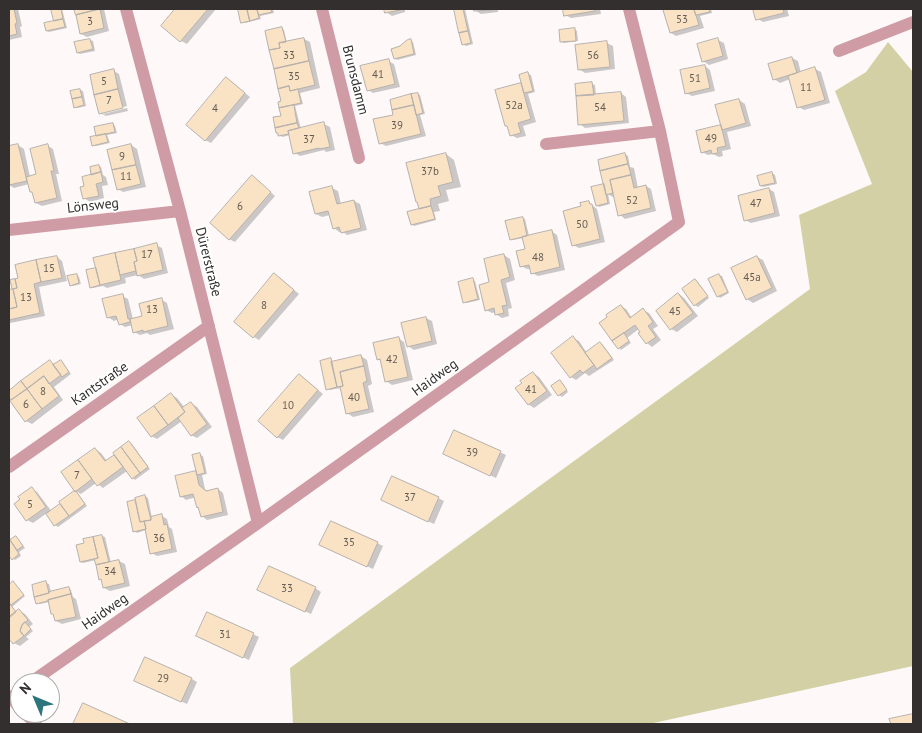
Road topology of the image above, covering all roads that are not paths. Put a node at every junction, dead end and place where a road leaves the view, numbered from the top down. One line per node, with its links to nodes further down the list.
1 (126, 9): 9 (street, Dürerstraße)
2 (322, 9): 8 (street, Brunsdamm)
3 (629, 9): 6 (street, Haidweg)
4 (913, 22): 5 (street)
5 (838, 51)
6 (660, 131): 7 (street); 13 (street, Haidweg)
7 (546, 144)
8 (359, 158)
9 (180, 211): 10 (street, Lönsweg); 11 (street, Dürerstraße)
10 (9, 230)
11 (209, 326): 12 (street, Kantstraße); 13 (street, Dürerstraße)
12 (9, 467)
13 (258, 523): 14 (street, Haidweg)
14 (44, 673)

